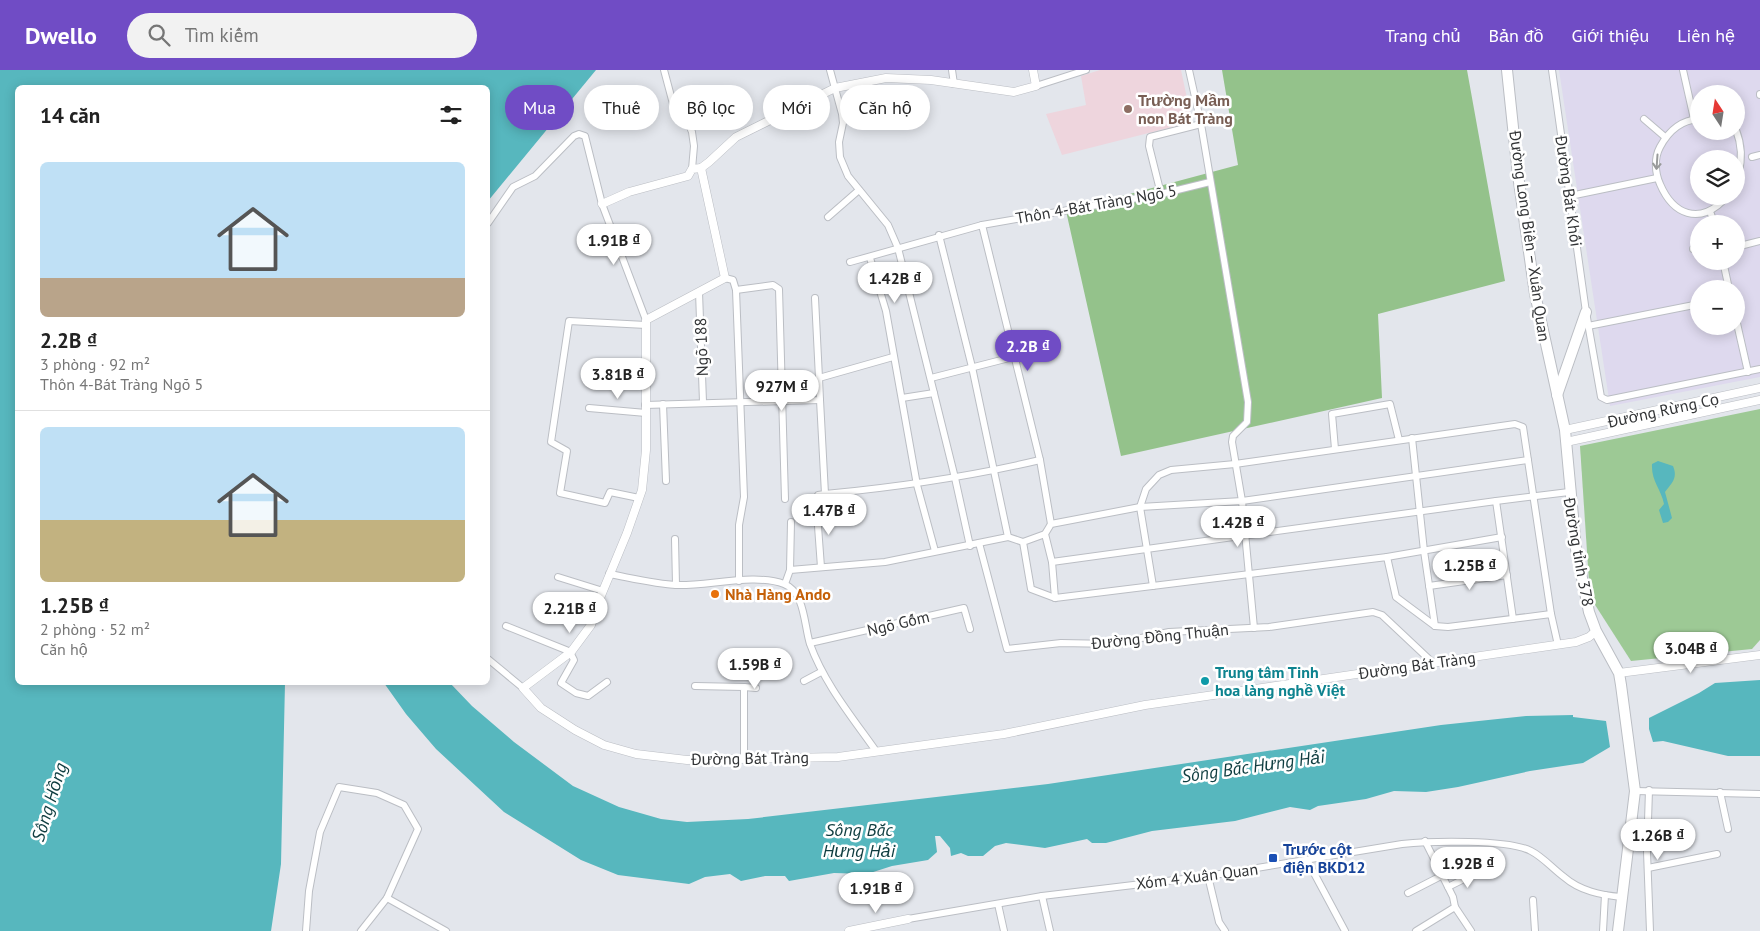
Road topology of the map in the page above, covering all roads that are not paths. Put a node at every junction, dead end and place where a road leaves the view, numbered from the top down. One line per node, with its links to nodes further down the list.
1 (664, 70): 21 (street)
2 (830, 70): 12 (street)
3 (952, 70): 10 (street)
4 (1034, 70): 11 (street)
5 (1086, 70): 11 (street)
6 (1189, 70): 16 (street)
7 (1507, 70): 57 (main road, Đường Long Biên – Xuân Quan)
8 (1552, 70): 26 (street, Đường Bát Khối)
9 (1684, 70): 13 (street)
10 (954, 84): 11 (street); 12 (street)
11 (1036, 86)
12 (835, 88): 20 (street); 24 (street)
13 (1690, 94)
14 (1644, 119): 17 (street)
15 (1690, 121): 17 (street)
16 (1201, 124): 23 (street); 25 (street)
17 (1665, 137): 22 (street, one-way to 22)
18 (1749, 150): 19 (street)
19 (1760, 155)
20 (701, 168): 21 (street); 39 (street)
21 (692, 170): 27 (street)
22 (1657, 178): 26 (street); 29 (street)
23 (1210, 182): 25 (street, Thôn 4-Bát Tràng Ngõ 5); 75 (street)
24 (859, 190): 30 (street); 36 (street)
25 (1162, 194): 32 (street, Thôn 4-Bát Tràng Ngõ 5)
26 (1570, 196): 44 (street, Đường Bát Khối)
27 (602, 204): 31 (street); 45 (street)
28 (1724, 210): 29 (street)
29 (1712, 214)
30 (828, 217)
31 (490, 220)
32 (982, 225): 33 (street, Thôn 4-Bát Tràng Ngõ 5); 49 (street)
33 (939, 235): 36 (street, Thôn 4-Bát Tràng Ngõ 5); 50 (street)
34 (1760, 242): 35 (street)
35 (1745, 245)
36 (898, 248): 37 (street, Thôn 4-Bát Tràng Ngõ 5); 54 (street)
37 (870, 258): 38 (street, Thôn 4-Bát Tràng Ngõ 5); 48 (street)
38 (850, 262)
39 (725, 278): 40 (street); 41 (street)
40 (736, 290): 61 (street); 63 (street)
41 (699, 292): 45 (street); 62 (street, Ngõ 188)
42 (815, 298): 53 (street)
43 (1690, 306): 46 (street)
44 (1586, 312): 46 (street, Đường Bát Khối); 57 (main road)
45 (646, 322): 65 (street); 84 (street)
46 (1588, 326): 52 (street, Đường Bát Khối)
47 (1740, 335): 52 (street)
48 (893, 357): 53 (street); 58 (street)
49 (1013, 357): 50 (street); 73 (street)
50 (972, 367): 54 (street); 76 (street)
51 (1760, 369): 52 (street)
52 (1748, 372)
53 (819, 378): 59 (street)
54 (931, 378): 56 (street)
55 (1760, 388): 68 (street, Đường Rừng Cọ)
56 (934, 393): 58 (street); 78 (street)
57 (1557, 396): 68 (main road, Đường Long Biên – Xuân Quan)
58 (902, 398): 80 (street)
59 (820, 400): 61 (street); 82 (street)
60 (1760, 400): 71 (street, Đường Rừng Cọ)
61 (783, 401): 63 (street); 85 (street)
62 (703, 402): 63 (street); 64 (street)
63 (742, 402): 111 (street)
64 (663, 404): 65 (street); 79 (street)
65 (646, 405): 67 (street)
66 (589, 408): 67 (street)
67 (646, 413): 84 (street)
68 (1565, 430): 71 (main road, Đường tỉnh 378)
69 (1412, 438): 70 (street); 74 (street); 77 (street)
70 (1399, 440): 72 (street); 72 (street)
71 (1566, 442): 81 (main road, Đường tỉnh 378)
72 (1336, 449): 75 (street)
73 (1040, 460): 76 (street); 91 (street)
74 (1528, 460): 77 (street); 83 (street)
75 (1235, 464): 86 (street); 88 (street)
76 (996, 470): 78 (street); 94 (street)
77 (1417, 477): 86 (street); 89 (street)
78 (955, 478): 80 (street); 99 (street)
79 (666, 480)
80 (917, 485): 82 (street); 101 (street)
81 (1569, 492): 83 (street); 124 (main road, Đường tỉnh 378)
82 (825, 494): 105 (street)
83 (1534, 496): 87 (street); 118 (street)
84 (639, 498): 107 (street)
85 (785, 499)
86 (1242, 501): 88 (street); 93 (street)
87 (1496, 501): 89 (street); 95 (street)
88 (1140, 507): 91 (street); 100 (street)
89 (1421, 512): 93 (street); 102 (street)
90 (791, 522): 106 (street)
91 (1052, 524): 92 (street)
92 (1045, 534): 97 (street); 104 (street)
93 (1246, 536): 100 (street); 108 (street)
94 (1008, 537): 97 (street); 98 (street)
95 (1502, 537): 102 (street); 109 (street)
96 (675, 539): 113 (street)
97 (1023, 542): 117 (street)
98 (980, 543): 99 (street); 122 (street, Đường Đồng Thuận)
99 (970, 546): 101 (street)
100 (1148, 550): 104 (street); 114 (street)
101 (934, 551): 105 (street)
102 (1424, 551): 103 (street); 115 (street)
103 (1387, 557): 108 (street); 121 (street)
104 (1052, 562): 117 (street)
105 (820, 567): 106 (street)
106 (790, 570): 112 (street)
107 (609, 574): 113 (street); 116 (street)
108 (1250, 574): 114 (street); 122 (street)
109 (1507, 575): 115 (street); 119 (street)
110 (558, 577): 116 (street)
111 (739, 581): 112 (street); 113 (street)
112 (785, 584): 125 (street)
113 (676, 585)
114 (1153, 586): 117 (street)
115 (1429, 586): 121 (street)
116 (602, 591): 127 (street)
117 (1054, 598)
118 (1551, 614): 119 (street); 126 (street)
119 (1513, 619): 121 (street)
120 (506, 626): 127 (street)
121 (1435, 626)
122 (1254, 628): 130 (street, Đường Đồng Thuận)
123 (970, 629): 125 (street, Ngõ Gốm)
124 (1596, 631): 126 (street, Đường Bát Tràng); 132 (main road, Đường tỉnh 378)
125 (810, 643): 131 (street)
126 (1558, 645): 130 (street, Đường Bát Tràng)
127 (570, 652): 133 (street); 137 (street)
128 (1760, 655): 132 (street)
129 (490, 661): 137 (street)
130 (1432, 662): 139 (street, Đường Bát Tràng)
131 (821, 672): 134 (street); 139 (street)
132 (1618, 672): 141 (main road, Đường tỉnh 378)
133 (607, 682)
134 (804, 682)
135 (695, 686): 136 (street)
136 (744, 687): 138 (street); 140 (street)
137 (523, 688): 140 (street, Đường Bát Tràng)
138 (756, 688)
139 (876, 751): 140 (street, Đường Bát Tràng)
140 (744, 759)
141 (1634, 787): 142 (street); 157 (main road)
142 (1649, 790): 143 (street); 149 (street)
143 (1720, 792): 144 (street); 145 (street)
144 (1760, 794)
145 (1728, 829)
146 (1425, 841): 148 (street, Xóm 4 Xuân Quan); 152 (street); 155 (street, Xóm 4 Xuân Quan)
147 (1716, 854): 149 (street)
148 (1307, 860): 151 (street, Xóm 4 Xuân Quan); 170 (street)
149 (1648, 868): 176 (street)
150 (1485, 874): 153 (street)
151 (1208, 876): 156 (street, Xóm 4 Xuân Quan); 169 (street)
152 (1441, 876): 153 (street); 154 (street)
153 (1448, 887): 161 (street)
154 (1408, 893)
155 (1605, 895): 157 (street, Xóm 4 Xuân Quan); 174 (street)
156 (1042, 896): 160 (street, Xóm 4 Xuân Quan); 168 (street)
157 (1621, 897): 175 (main road)
158 (387, 898): 163 (street); 164 (street); 165 (street)
159 (1533, 900): 173 (street)
160 (998, 904): 162 (street, Xóm 4 Xuân Quan); 167 (street)
161 (1455, 907): 171 (street); 172 (street)
162 (908, 919): 166 (street)
163 (306, 931)
164 (361, 931)
165 (446, 931)
166 (849, 931)
167 (1004, 931)
168 (1050, 931)
169 (1225, 931)
170 (1345, 931)
171 (1416, 931)
172 (1471, 931)
173 (1535, 931)
174 (1603, 931)
175 (1618, 931)
176 (1650, 931)

